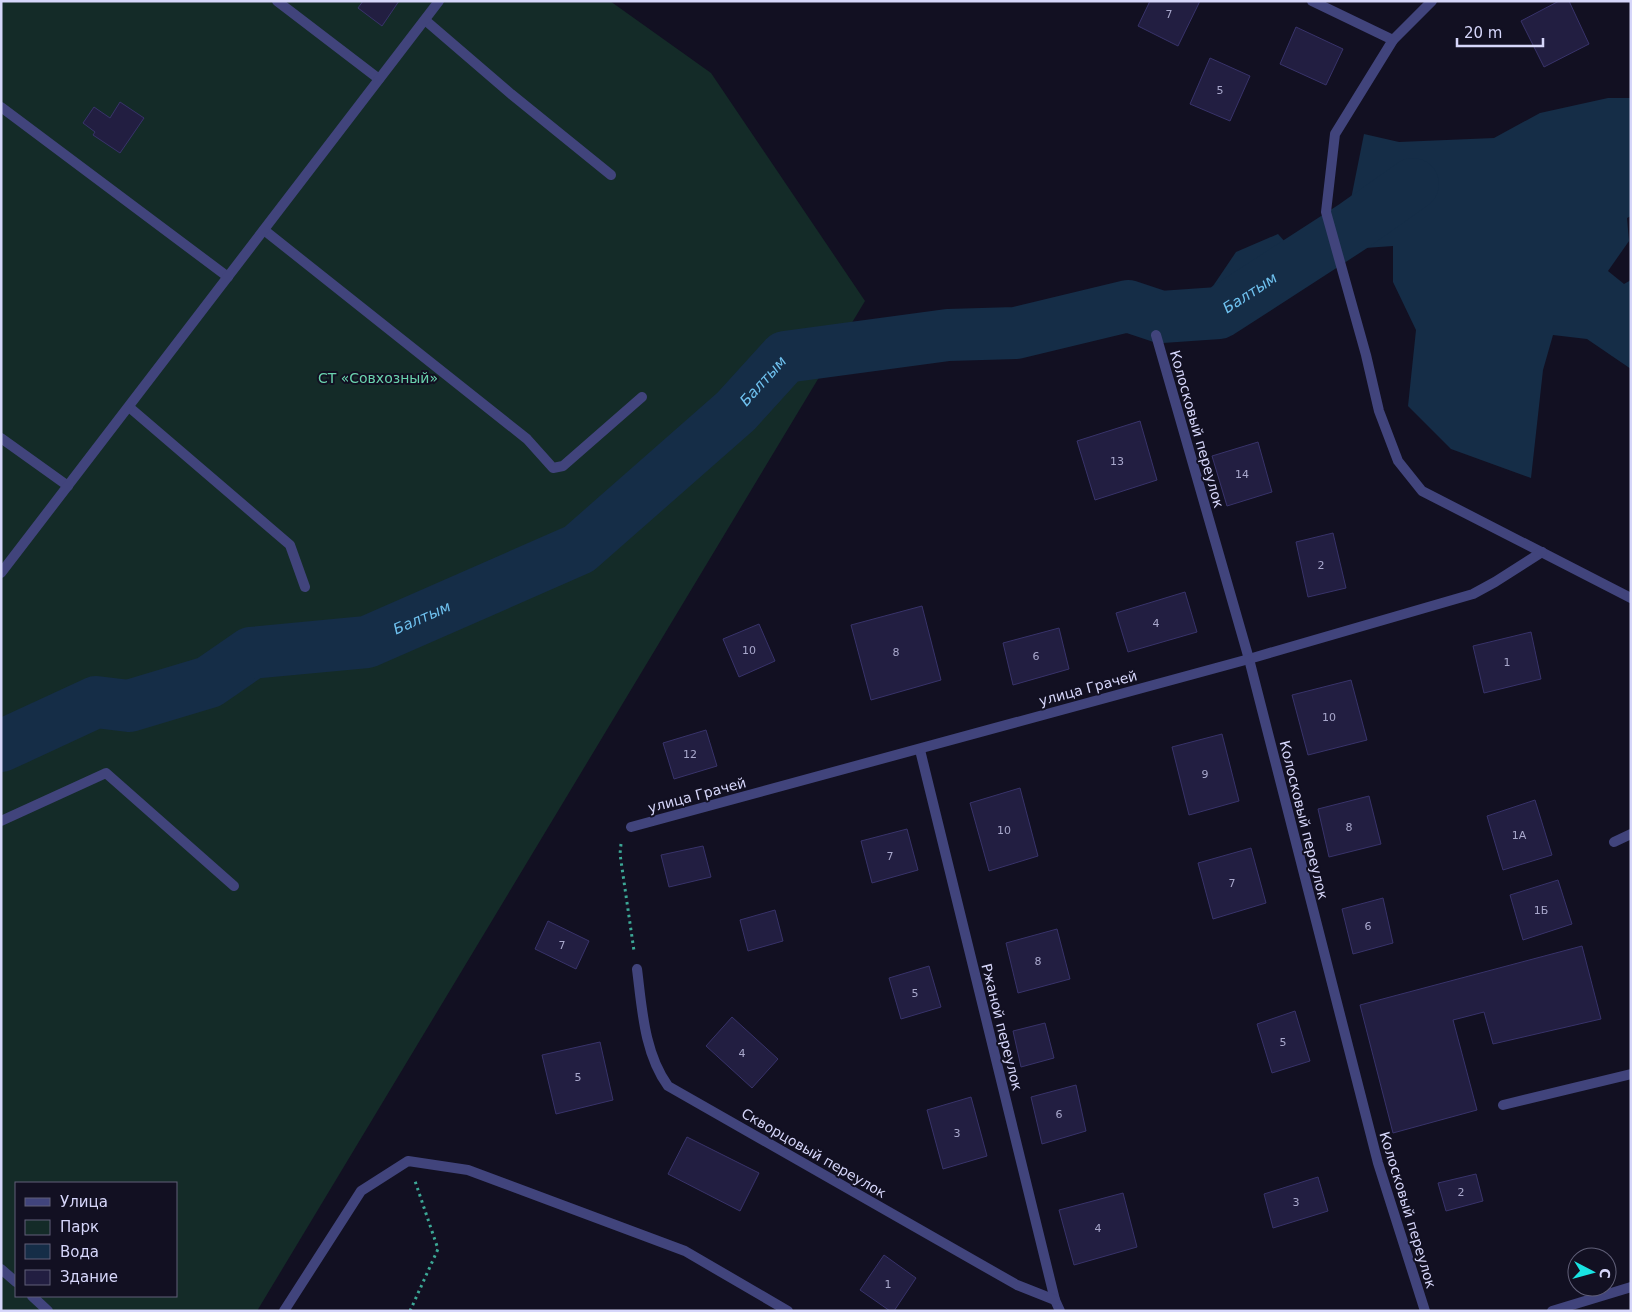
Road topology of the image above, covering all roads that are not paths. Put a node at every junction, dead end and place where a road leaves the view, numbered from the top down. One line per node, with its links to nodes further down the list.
1 (277, 1): 7 (street)
2 (439, 1): 5 (street)
3 (1312, 1): 6 (street)
4 (1432, 1): 6 (street)
5 (425, 20): 7 (street); 9 (street)
6 (1393, 40): 17 (street)
7 (379, 79): 10 (street)
8 (1, 107): 11 (street)
9 (611, 175)
10 (264, 230): 11 (street); 13 (street)
11 (228, 277): 14 (street)
12 (1156, 335): 21 (street, Колосковый переулок)
13 (642, 397)
14 (129, 406): 16 (street); 19 (street)
15 (1, 438): 16 (street)
16 (68, 486): 18 (street)
17 (1542, 552): 20 (street); 21 (street, улица Грачей)
18 (1, 574)
19 (306, 586)
20 (1631, 598)
21 (1249, 659): 22 (street, улица Грачей); 40 (street, Колосковый переулок)
22 (920, 750): 24 (street, улица Грачей); 35 (street, Ржаной переулок)
23 (1, 822): 27 (street)
24 (631, 827)
25 (1631, 834): 26 (street)
26 (1614, 842)
27 (234, 886)
28 (637, 969): 35 (street, Скворцовый переулок)
29 (1631, 1074): 30 (street)
30 (1503, 1105)
31 (1, 1269): 32 (street)
32 (15, 1281)
33 (1631, 1287): 41 (street)
34 (33, 1297): 36 (street)
35 (1055, 1300): 39 (street, Ржаной переулок)
36 (48, 1311)
37 (284, 1311): 38 (street)
38 (788, 1311)
39 (1060, 1311)
40 (1425, 1311)
41 (1552, 1311)

